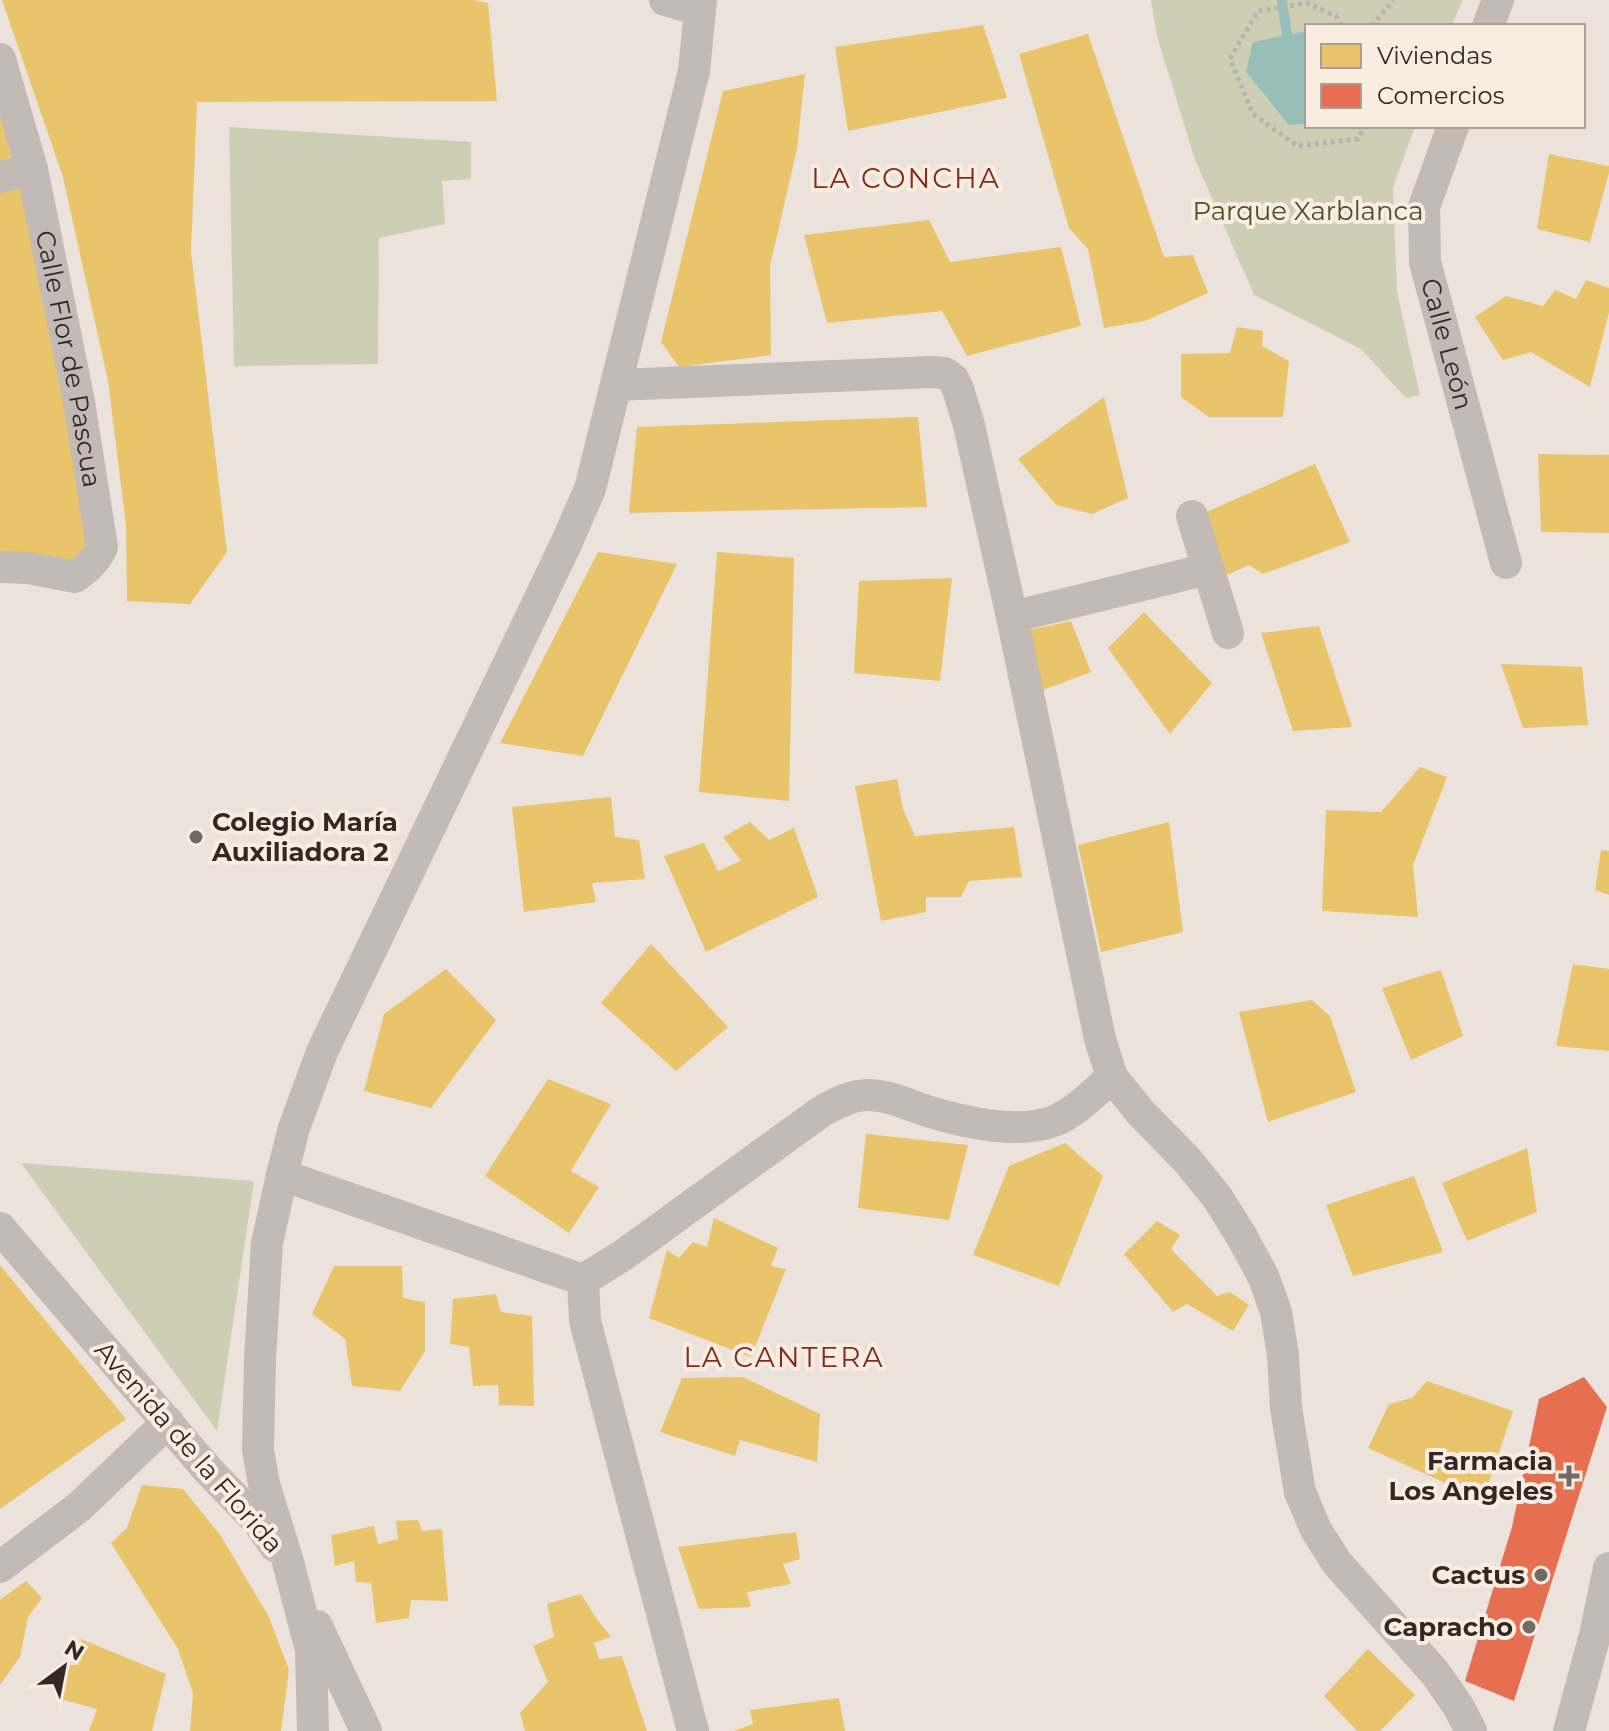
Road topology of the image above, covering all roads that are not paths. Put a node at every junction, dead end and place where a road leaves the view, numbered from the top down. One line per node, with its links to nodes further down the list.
1 (665, 0): 3 (street)
2 (1498, 0): 4 (street)
3 (700, 5): 9 (street)
4 (1489, 24)
5 (0, 59): 7 (street, Calle Flor de Pascua)
6 (1452, 128): 11 (street, Calle León)
7 (32, 169): 8 (street); 12 (street, Calle Flor de Pascua)
8 (0, 177)
9 (616, 385): 14 (street); 17 (street)
10 (1192, 516): 13 (street)
11 (1506, 563)
12 (0, 567)
13 (1208, 569): 14 (street); 15 (street)
14 (1012, 617): 16 (street)
15 (1228, 633)
16 (1112, 1077): 19 (street); 27 (street)
17 (282, 1175): 19 (street); 21 (street)
18 (0, 1228): 20 (street, Avenida de la Florida)
19 (583, 1280): 26 (street)
20 (168, 1422): 21 (street, Avenida de la Florida); 22 (street)
21 (288, 1562): 24 (street); 25 (street, Avenida de la Florida)
22 (0, 1567)
23 (1609, 1568): 28 (street)
24 (313, 1731)
25 (366, 1731)
26 (693, 1731)
27 (1471, 1731)
28 (1569, 1731)

